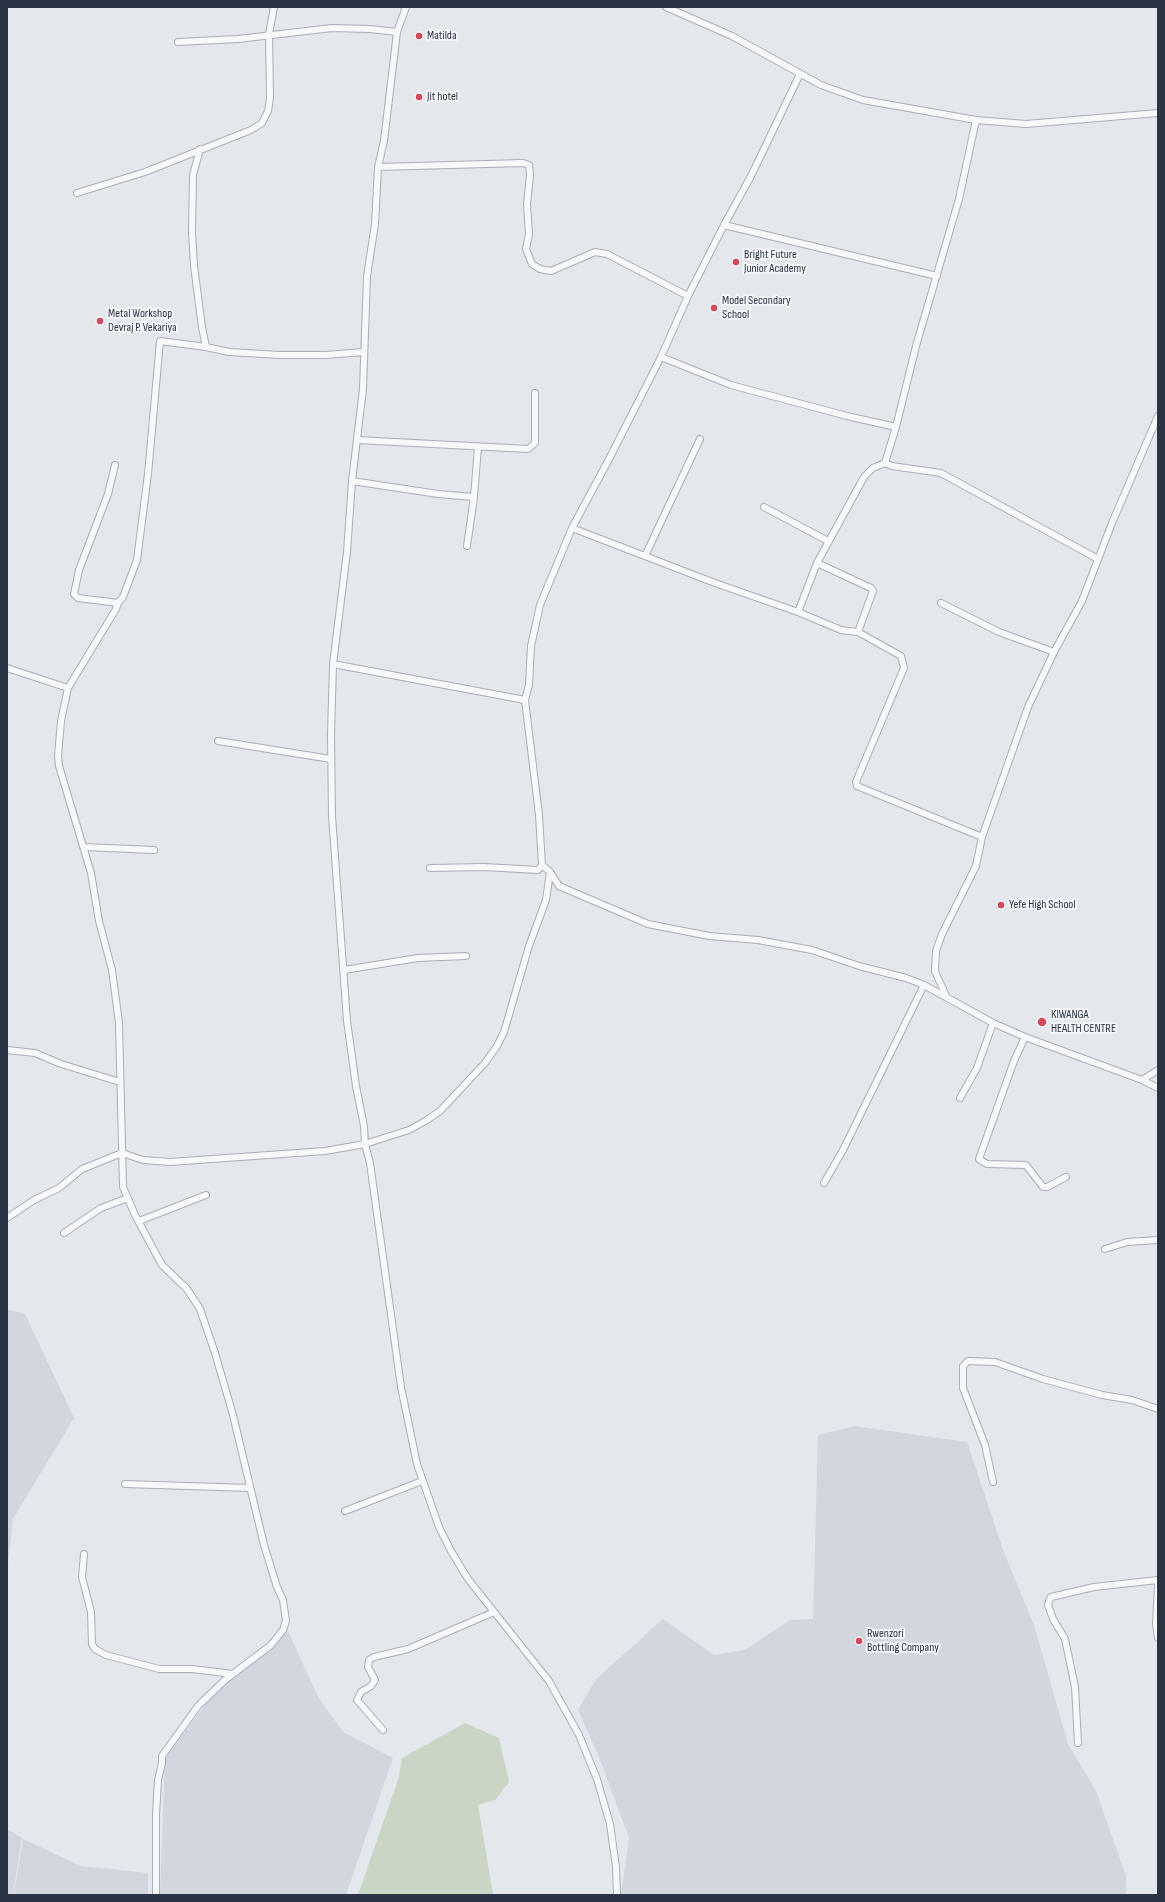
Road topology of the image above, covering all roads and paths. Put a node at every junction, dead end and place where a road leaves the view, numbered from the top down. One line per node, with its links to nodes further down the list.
1 (274, 7): 5 (street)
2 (406, 7): 4 (street)
3 (666, 7): 7 (street)
4 (397, 32): 5 (street); 11 (street)
5 (270, 34): 6 (street); 10 (street)
6 (178, 42)
7 (800, 74): 9 (street); 13 (street)
8 (1158, 113): 9 (street)
9 (976, 120): 14 (street)
10 (200, 149): 12 (street); 16 (street)
11 (378, 167): 15 (street); 17 (street)
12 (76, 193)
13 (724, 225): 14 (street); 15 (street)
14 (937, 276): 21 (street)
15 (688, 296): 18 (street)
16 (206, 347): 17 (street); 36 (street)
17 (363, 352): 23 (street)
18 (661, 357): 21 (street); 30 (street)
19 (535, 393): 24 (street)
20 (1158, 416): 34 (street)
21 (896, 427): 25 (street)
22 (700, 439): 33 (street)
23 (357, 440): 24 (street); 27 (street)
24 (478, 447): 28 (street)
25 (885, 463): 31 (street); 34 (street)
26 (115, 465): 36 (street)
27 (352, 481): 28 (street); 41 (street)
28 (474, 497): 32 (street)
29 (764, 507): 31 (street)
30 (572, 528): 33 (street); 44 (street)
31 (828, 541): 35 (street)
32 (467, 546)
33 (645, 556): 38 (street)
34 (1098, 559): 40 (street)
35 (817, 563): 38 (street); 39 (street)
36 (118, 603): 43 (street)
37 (941, 603): 40 (street)
38 (798, 612): 39 (street)
39 (858, 632): 47 (street)
40 (1054, 652): 47 (street)
41 (333, 664): 44 (street); 46 (street)
42 (7, 668): 43 (street)
43 (68, 688): 48 (street)
44 (525, 700): 50 (street)
45 (218, 741): 46 (street)
46 (331, 759): 54 (street)
47 (982, 837): 56 (street)
48 (84, 847): 49 (street); 62 (street)
49 (154, 850)
50 (542, 866): 51 (street); 52 (street)
51 (430, 868)
52 (550, 872): 55 (street); 65 (street)
53 (466, 956): 54 (street)
54 (344, 970): 65 (street)
55 (924, 985): 56 (street); 68 (street)
56 (946, 996): 57 (street)
57 (993, 1023): 58 (street); 64 (street)
58 (1025, 1037): 61 (street); 67 (street)
59 (7, 1050): 62 (street)
60 (1158, 1070): 61 (street)
61 (1142, 1080): 63 (street)
62 (120, 1082): 66 (street)
63 (1158, 1088)
64 (960, 1098)
65 (365, 1144): 66 (street); 77 (street)
66 (122, 1153): 70 (street); 71 (street)
67 (1066, 1178)
68 (824, 1183)
69 (206, 1195): 72 (street)
70 (128, 1198): 72 (street); 73 (street)
71 (7, 1218)
72 (139, 1221): 80 (street)
73 (64, 1233)
74 (1158, 1240): 75 (street)
75 (1105, 1249)
76 (1158, 1409): 78 (street)
77 (422, 1481): 81 (street); 85 (street)
78 (993, 1482)
79 (125, 1484): 80 (street)
80 (250, 1488): 87 (street)
81 (345, 1511)
82 (84, 1554): 87 (street)
83 (1158, 1580): 89 (street)
84 (1158, 1585): 86 (street)
85 (494, 1612): 88 (street); 91 (street)
86 (1158, 1638)
87 (241, 1670): 90 (street)
88 (382, 1730)
89 (1078, 1743)
90 (156, 1895)
91 (617, 1895)

